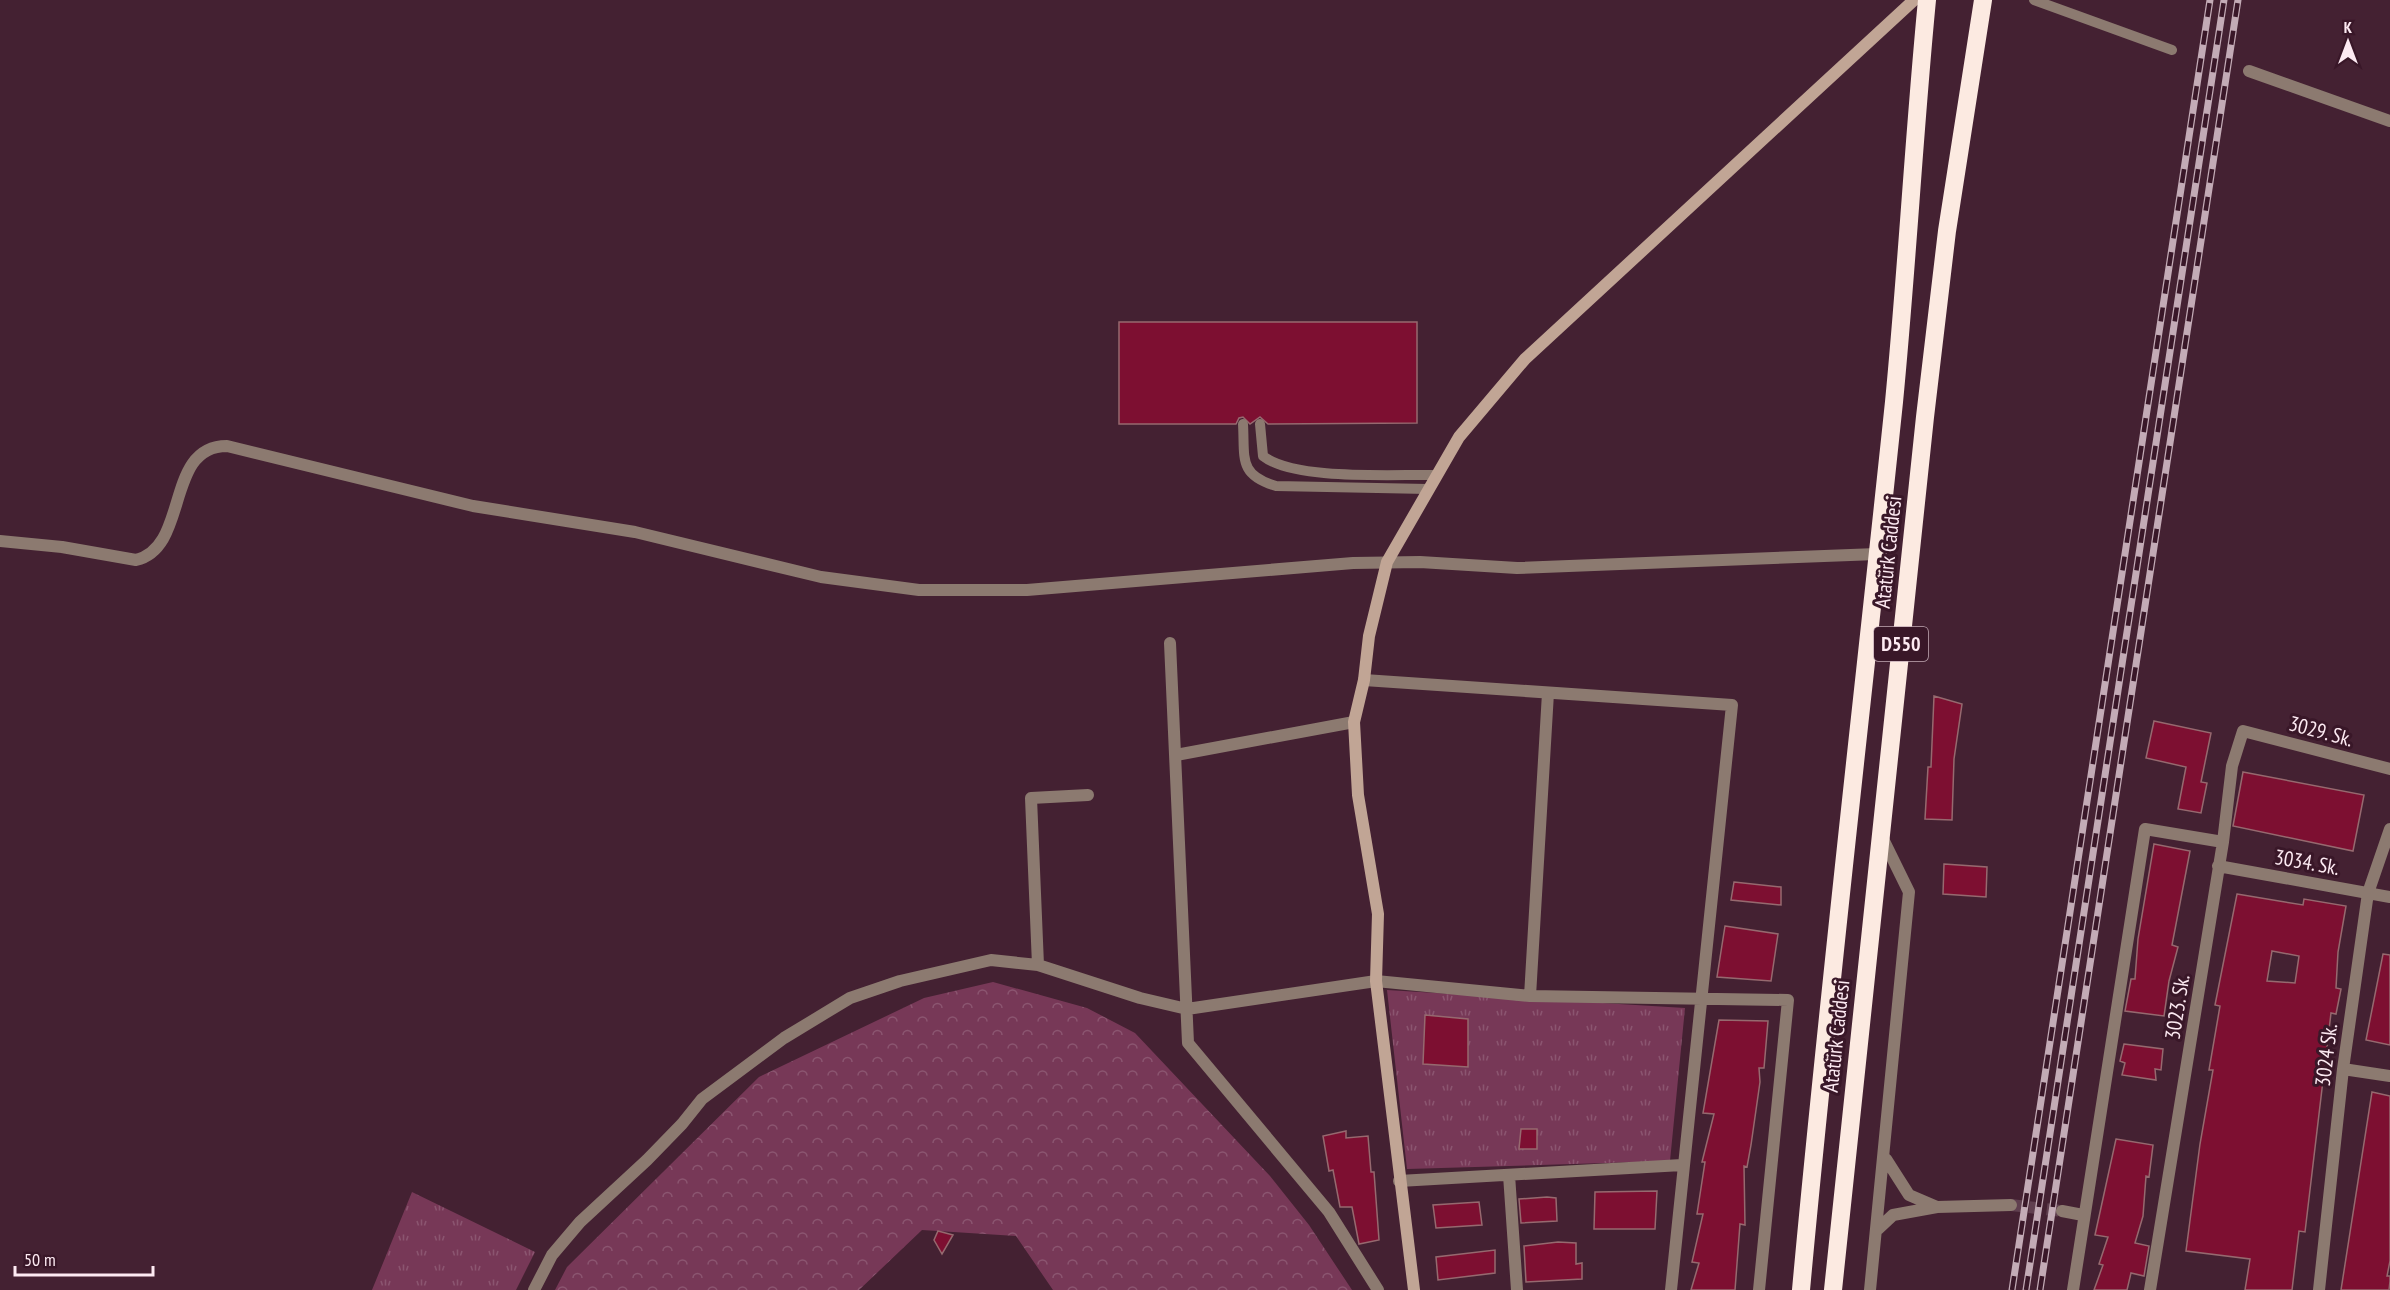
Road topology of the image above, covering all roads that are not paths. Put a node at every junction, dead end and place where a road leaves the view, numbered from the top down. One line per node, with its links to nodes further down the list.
1 (1914, 0): 10 (street)
2 (1927, 0): 13 (highway, Atatürk Caddesi / D550)
3 (1983, 0): 24 (highway, Atatürk Caddesi / D550)
4 (2034, 0): 5 (lane)
5 (2172, 50)
6 (2249, 71): 7 (street)
7 (2390, 121)
8 (1243, 424): 11 (lane)
9 (1260, 424): 10 (lane)
10 (1436, 475): 11 (street)
11 (1428, 489): 14 (street)
12 (0, 541): 14 (street)
13 (1877, 554): 14 (street); 51 (highway, Atatürk Caddesi / D550)
14 (1387, 562): 16 (street)
15 (1170, 643): 20 (street)
16 (1364, 680): 17 (street); 18 (street)
17 (1548, 693): 31 (street); 32 (street)
18 (1354, 722): 20 (street); 30 (street)
19 (2243, 731): 21 (street, 3029. Sk.); 25 (street, 3023. Sk.)
20 (1176, 755): 33 (street)
21 (2390, 769)
22 (1088, 795): 29 (street)
23 (2390, 829): 27 (street, 3024 Sk.)
24 (1881, 833): 36 (street); 52 (highway, Atatürk Caddesi / D550)
25 (2223, 842): 26 (street, 3023. Sk.); 43 (street)
26 (2218, 866): 27 (street, 3034. Sk.); 55 (street, 3023. Sk.)
27 (2368, 893): 28 (street, 3034. Sk.); 34 (street, 3024 Sk.)
28 (2390, 897)
29 (1038, 965): 33 (street); 45 (street)
30 (1376, 981): 31 (street); 33 (street); 39 (street)
31 (1530, 996): 32 (street)
32 (1699, 999): 37 (street); 50 (street)
33 (1187, 1009): 46 (street)
34 (2343, 1069): 35 (street); 56 (street, 3024 Sk.)
35 (2390, 1076)
36 (1885, 1157): 41 (street); 44 (street)
37 (1682, 1165): 38 (street); 49 (street)
38 (1509, 1175): 39 (street); 48 (street)
39 (1399, 1181): 47 (street)
40 (2011, 1205): 41 (street)
41 (1937, 1207): 44 (street)
42 (2062, 1211): 43 (street)
43 (2083, 1215): 54 (street)
44 (1878, 1229): 53 (street)
45 (534, 1290)
46 (1378, 1290)
47 (1414, 1290)
48 (1517, 1290)
49 (1671, 1290)
50 (1759, 1290)
51 (1801, 1290)
52 (1833, 1290)
53 (1870, 1290)
54 (2073, 1290)
55 (2151, 1290)
56 (2319, 1290)

